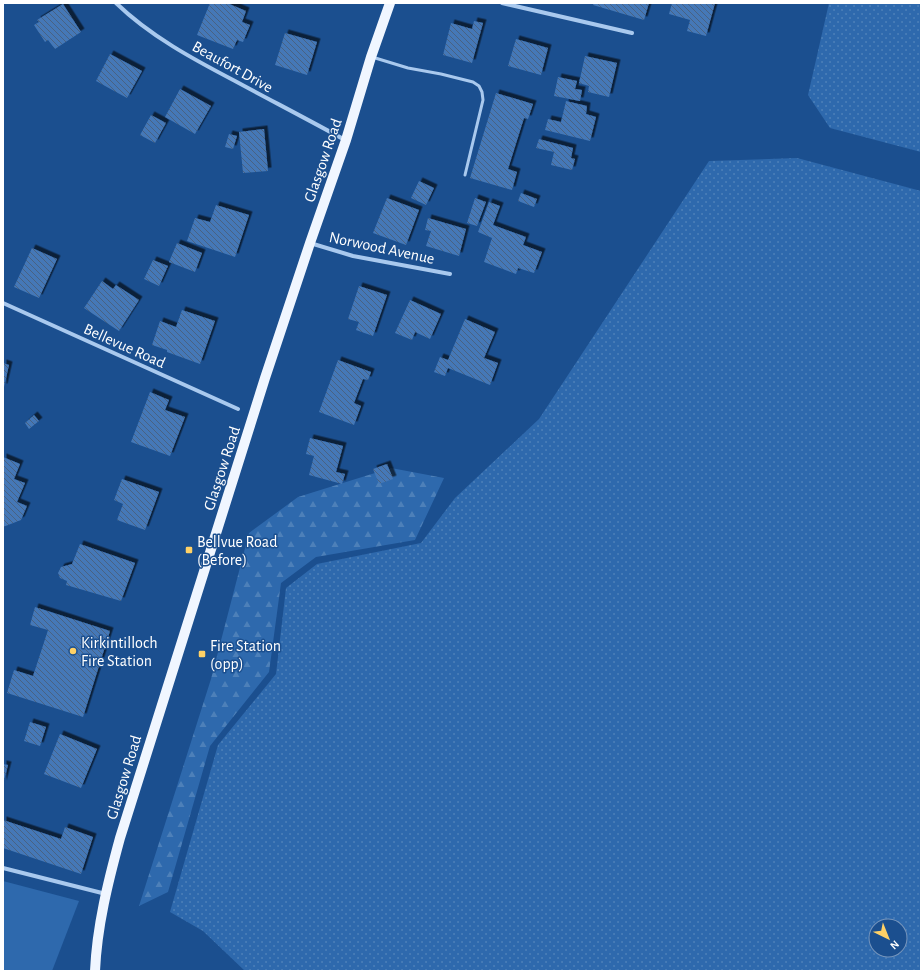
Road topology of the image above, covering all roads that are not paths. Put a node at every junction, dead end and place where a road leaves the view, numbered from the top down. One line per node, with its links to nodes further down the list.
1 (116, 3): 6 (street, Beaufort Drive)
2 (390, 3): 5 (main road, Glasgow Road)
3 (502, 3): 4 (street)
4 (632, 33)
5 (371, 57): 6 (main road, Glasgow Road); 7 (lane)
6 (346, 140): 8 (main road, Glasgow Road)
7 (465, 175)
8 (310, 243): 9 (street, Norwood Avenue); 13 (main road, Glasgow Road)
9 (450, 274)
10 (3, 303): 11 (street, Bellevue Road)
11 (238, 409)
12 (3, 868): 13 (street)
13 (106, 894): 14 (main road, Glasgow Road)
14 (95, 971)

